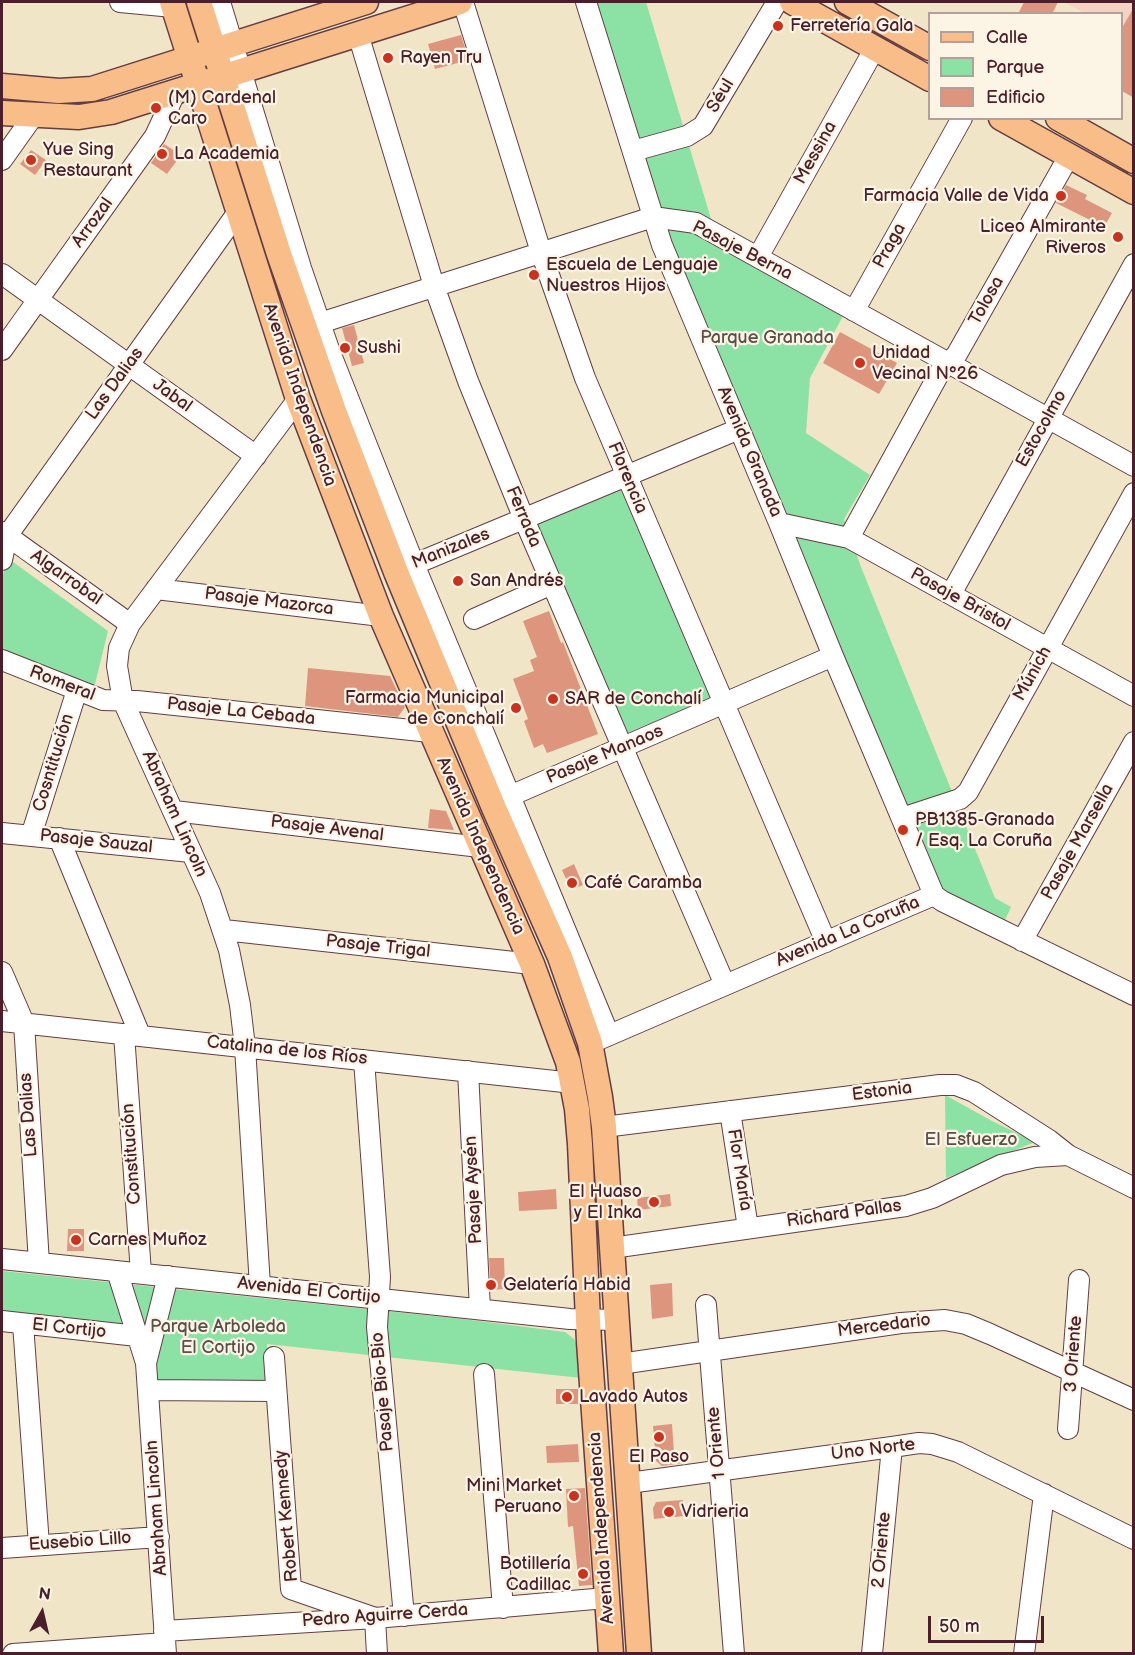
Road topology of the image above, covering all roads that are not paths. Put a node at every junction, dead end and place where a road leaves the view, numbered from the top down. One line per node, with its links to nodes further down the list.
1 (120, 2): 11 (street)
2 (199, 2): 14 (main road, Avenida Independencia)
3 (220, 2): 14 (street, Avenida Independencia)
4 (366, 2): 14 (main road)
5 (378, 2): 12 (main road)
6 (461, 2): 12 (main road); 34 (street, Florencia)
7 (586, 2): 27 (street, Avenida Granada)
8 (777, 2): 27 (street, Séul)
9 (792, 2): 16 (main road)
10 (847, 2): 15 (main road)
11 (172, 4): 17 (main road, Avenida Independencia)
12 (382, 26): 13 (main road)
13 (358, 34): 18 (main road); 38 (street, Ferrada)
14 (224, 47): 17 (main road); 18 (main road, Avenida Independencia)
15 (928, 47)
16 (874, 48): 19 (main road); 35 (street, Messina)
17 (189, 59): 20 (main road); 21 (main road, Avenida Independencia)
18 (232, 73): 21 (main road); 41 (street, Avenida Independencia); 57 (main road, Avenida Independencia)
19 (928, 78)
20 (2, 86)
21 (187, 88): 23 (main road); 32 (main road, Avenida Independencia); 39 (street, Arrozal)
22 (2, 113): 23 (main road)
23 (34, 115): 29 (street)
24 (961, 120): 40 (street, Praga)
25 (1005, 120): 28 (main road)
26 (1062, 120): 30 (main road)
27 (633, 151): 33 (street, Avenida Granada)
28 (1069, 156): 31 (main road); 43 (street, Tolosa)
29 (2, 160)
30 (1134, 161)
31 (1134, 192)
32 (238, 212): 44 (street, Las Dalias); 45 (main road, Avenida Independencia)
33 (653, 217): 34 (street, Pasaje Berna); 35 (street, Pasaje Berna); 47 (street, Avenida Granada)
34 (541, 252): 38 (street, Pasaje Berna); 50 (street, Florencia)
35 (758, 257): 40 (street, Pasaje Berna)
36 (1134, 264): 46 (street, Estocolmo)
37 (2, 274): 39 (street, Jabal)
38 (434, 286): 41 (street, Pasaje Berna); 52 (street, Ferrada)
39 (38, 300): 42 (street, Arrozal); 44 (street, Jabal)
40 (854, 311): 43 (street, Pasaje Berna)
41 (320, 323): 57 (street, Avenida Independencia)
42 (2, 350)
43 (949, 363): 46 (street, Pasaje Berna); 55 (street, Tolosa)
44 (129, 365): 48 (street, Jabal); 54 (street, Las Dalias)
45 (298, 399): 48 (street, Abraham Lincoln); 61 (main road, Avenida Independencia)
46 (1048, 418): 49 (street, Pasaje Berna); 60 (street, Estocolmo)
47 (739, 429): 50 (street, Manizales); 53 (street, Avenida Granada)
48 (255, 456): 59 (street, Abraham Lincoln)
49 (1134, 466)
50 (626, 476): 52 (street, Manizales); 70 (street, Florencia)
51 (1134, 493): 64 (street, Múnich)
52 (524, 519): 57 (street, Manizales); 58 (street, Ferrada)
53 (779, 524): 55 (street, Pasaje Bristol); 65 (street, Avenida Granada)
54 (4, 534): 56 (street, Las Dalias); 63 (street, Algarrobal)
55 (849, 538): 60 (street, Pasaje Bristol)
56 (2, 560)
57 (405, 568): 74 (street, Avenida Independencia); 93 (main road, Avenida Independencia)
58 (552, 584): 62 (street); 73 (street, Ferrada)
59 (156, 589): 61 (street, Pasaje Mazorca); 63 (street, Abraham Lincoln)
60 (951, 594): 64 (street, Pasaje Bristol)
61 (381, 616): 71 (main road, Avenida Independencia)
62 (474, 619)
63 (130, 624): 69 (street, Abraham Lincoln)
64 (1047, 648): 68 (street, Pasaje Bristol); 76 (street, Múnich)
65 (832, 656): 70 (street, Pasaje Manaos); 76 (street, Avenida Granada)
66 (2, 660): 67 (street, Romeral)
67 (77, 690): 69 (street, Romeral); 78 (street, Cosntitución)
68 (1134, 696)
69 (123, 701): 71 (street, Pasaje La Cebada); 75 (street, Abraham Lincoln)
70 (724, 704): 73 (street, Pasaje Manaos); 85 (street, Florencia)
71 (430, 732): 80 (main road, Avenida Independencia)
72 (1134, 742): 84 (street, Pasaje Marsella)
73 (623, 748): 74 (street, Pasaje Manaos); 88 (street, Ferrada)
74 (510, 796): 93 (street, Avenida Independencia)
75 (174, 811): 80 (street, Pasaje Avenal); 81 (street, Abraham Lincoln)
76 (902, 818): 82 (street, Avenida Granada)
77 (2, 833): 78 (street, Pasaje Sauzal)
78 (31, 836): 79 (street, Pasaje Sauzal)
79 (59, 838): 81 (street, Pasaje Sauzal); 92 (street, Constitución)
80 (480, 847): 86 (main road, Avenida Independencia)
81 (191, 852): 83 (street, Abraham Lincoln)
82 (934, 895): 84 (street, Avenida La Coruña); 85 (street, Avenida La Coruña)
83 (224, 930): 86 (street, Pasaje Trigal); 94 (street, Abraham Lincoln)
84 (1022, 941): 89 (street, Avenida La Coruña)
85 (826, 942): 88 (street, Avenida La Coruña)
86 (532, 964): 97 (main road, Avenida Independencia)
87 (2, 972): 91 (street, Las Dalias)
88 (725, 985): 93 (street, Avenida La Coruña)
89 (1134, 995)
90 (2, 1021): 91 (street, Catalina de los Ríos)
91 (24, 1023): 92 (street, Catalina de los Ríos); 105 (street, Las Dalias)
92 (132, 1035): 94 (street, Catalina de los Ríos); 107 (street, Constitución)
93 (599, 1039): 99 (main road, Avenida Independencia)
94 (245, 1047): 95 (street, Catalina de los Ríos); 110 (street, Abraham Lincoln)
95 (364, 1060): 96 (street, Catalina de los Ríos); 111 (street, Pasaje Bio-Bio)
96 (468, 1071): 97 (street, Catalina de los Ríos); 113 (street, Pasaje Aysén)
97 (573, 1083): 114 (main road, Avenida Independencia)
98 (730, 1111): 99 (street, Estonia); 100 (street, Estonia); 102 (street, Flor María)
99 (604, 1127): 103 (main road, Avenida Independencia)
100 (1068, 1155): 101 (street, Estonia); 102 (street, Richard Pallas)
101 (1134, 1188)
102 (748, 1228): 103 (street, Richard Pallas)
103 (612, 1248): 115 (main road, Avenida Independencia)
104 (2, 1258): 105 (street, Avenida El Cortijo)
105 (39, 1263): 106 (street, Avenida El Cortijo)
106 (117, 1271): 107 (street, Avenida El Cortijo); 118 (street, Abraham Lincoln)
107 (141, 1273): 108 (street, Avenida El Cortijo)
108 (168, 1276): 110 (street, Avenida El Cortijo); 121 (street, Abraham Lincoln)
109 (1079, 1280): 124 (street, 3 Oriente)
110 (260, 1286): 111 (street, Avenida El Cortijo)
111 (379, 1299): 113 (street, Avenida El Cortijo); 139 (street, Pasaje Bio-Bio)
112 (706, 1305): 119 (street, 1 Oriente)
113 (480, 1309): 114 (street, Avenida El Cortijo)
114 (588, 1320): 115 (street, Avenida El Cortijo); 137 (main road, Avenida Independencia)
115 (617, 1320): 122 (main road, Avenida Independencia)
116 (2, 1321): 117 (street, El Cortijo)
117 (23, 1324): 118 (street, El Cortijo); 135 (street)
118 (137, 1336): 121 (street, Abraham Lincoln)
119 (710, 1351): 122 (street, Mercedario); 124 (street, Mercedario); 130 (street, 1 Oriente)
120 (274, 1357): 126 (street, Robert Kennedy)
121 (146, 1363): 125 (street, Abraham Lincoln)
122 (620, 1364): 131 (main road, Avenida Independencia)
123 (484, 1374): 138 (street)
124 (1072, 1374): 127 (street, Mercedario); 128 (street, 3 Oriente)
125 (148, 1390): 126 (street); 133 (street, Abraham Lincoln)
126 (276, 1391): 140 (street, Robert Kennedy)
127 (1134, 1400)
128 (1068, 1429)
129 (892, 1447): 130 (street, Uno Norte); 132 (street, Uno Norte); 147 (street, 2 Oriente)
130 (719, 1470): 131 (street, Uno Norte); 146 (street, 1 Oriente)
131 (629, 1482): 145 (main road, Avenida Independencia)
132 (1044, 1494): 134 (street, Uno Norte); 148 (street)
133 (159, 1537): 135 (street, Eusebio Lillo); 141 (street, Abraham Lincoln)
134 (1134, 1539)
135 (39, 1545): 136 (street, Eusebio Lillo)
136 (2, 1548)
137 (606, 1598): 138 (street, Pedro Aguirre Cerda); 144 (main road, Avenida Independencia)
138 (503, 1608): 139 (street, Pedro Aguirre Cerda)
139 (404, 1616): 140 (street, Pedro Aguirre Cerda)
140 (375, 1618): 141 (street, Pedro Aguirre Cerda); 143 (street)
141 (165, 1642): 142 (street, Pedro Aguirre Cerda)
142 (14, 1653)
143 (377, 1653)
144 (611, 1653)
145 (639, 1653)
146 (734, 1653)
147 (873, 1653)
148 (1024, 1653)

